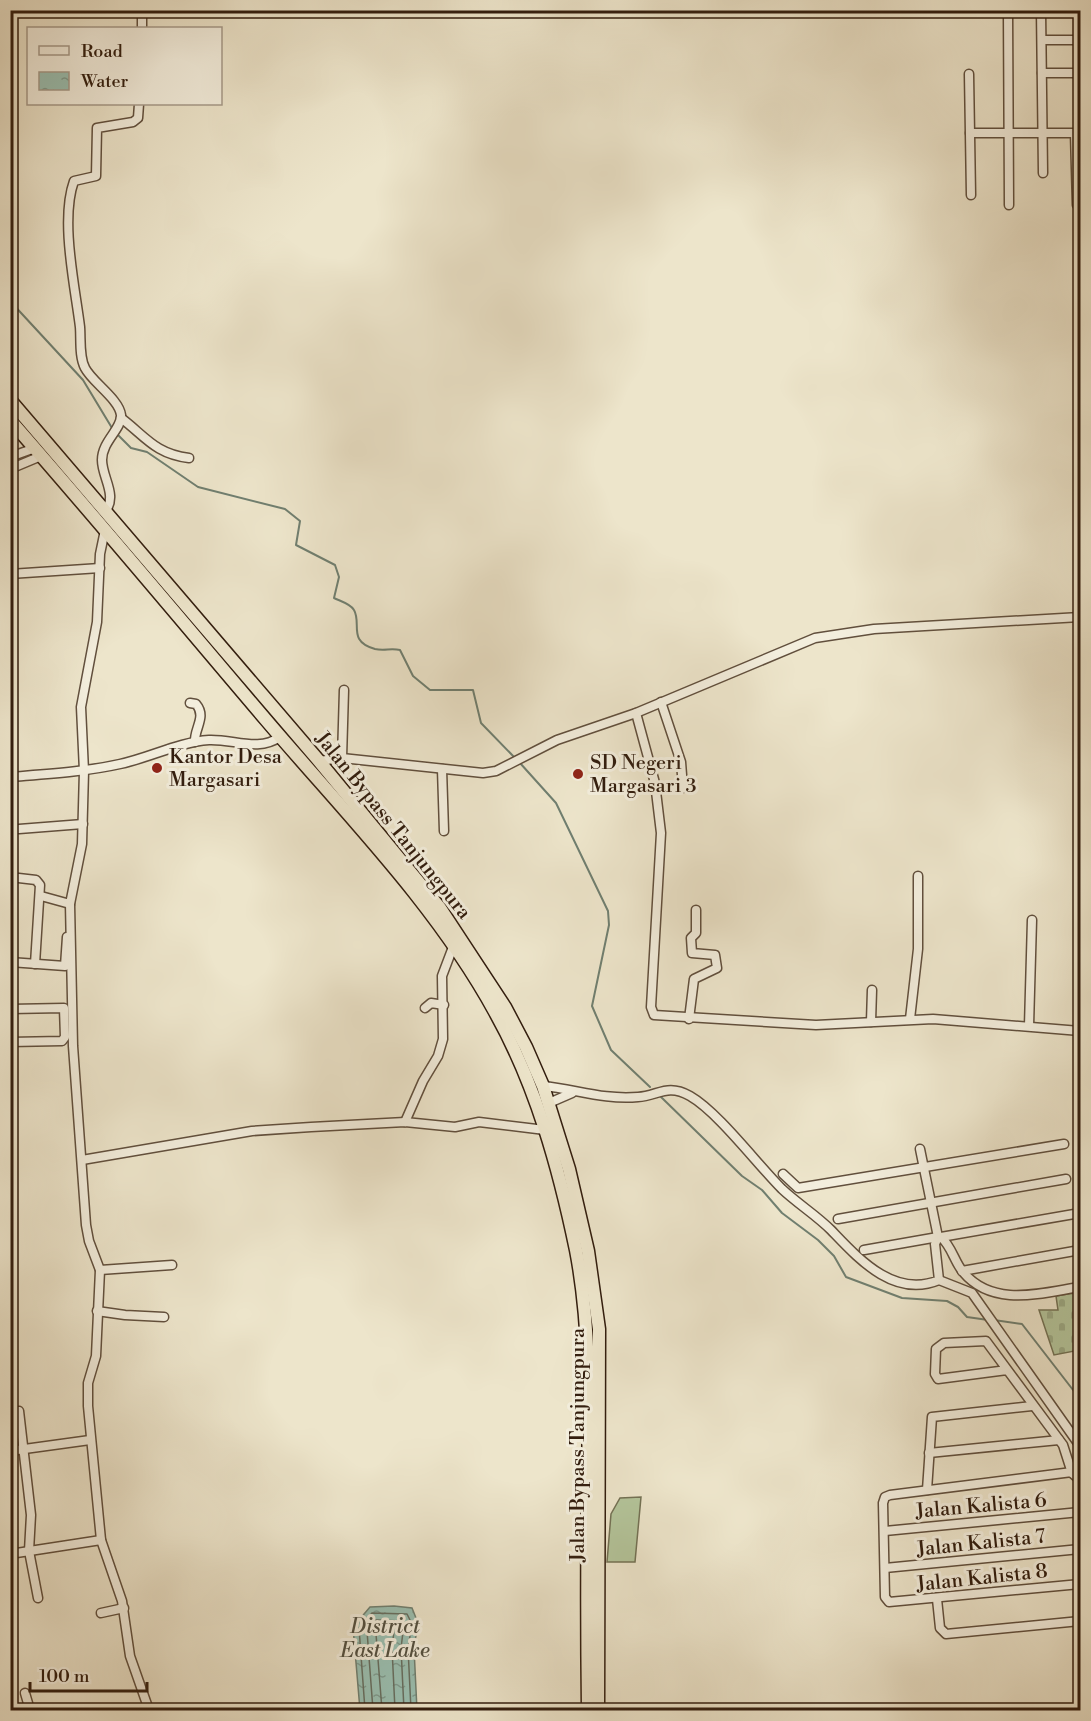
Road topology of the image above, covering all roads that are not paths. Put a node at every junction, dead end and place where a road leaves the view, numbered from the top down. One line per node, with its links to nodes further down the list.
1 (142, 10): 4 (street)
2 (1008, 10): 12 (street)
3 (1041, 10): 5 (street)
4 (142, 27)
5 (1042, 40): 6 (street); 7 (street)
6 (1080, 40)
7 (1042, 73): 8 (street); 13 (street)
8 (1080, 73)
9 (969, 74): 11 (street)
10 (139, 105): 21 (street)
11 (970, 133): 12 (street); 16 (street)
12 (1009, 133): 13 (street); 17 (street)
13 (1043, 133): 14 (street); 15 (street)
14 (1078, 133): 18 (street)
15 (1043, 173)
16 (971, 195)
17 (1009, 205)
18 (1077, 205)
19 (10, 400): 26 (highway, Jalan Bypass Tanjungpura)
20 (10, 420): 22 (highway, Jalan Bypass Tanjungpura)
21 (120, 420): 24 (street); 26 (street)
22 (38, 452): 23 (street); 25 (street); 27 (highway, Jalan Bypass Tanjungpura)
23 (10, 457)
24 (189, 458)
25 (10, 469)
26 (105, 512): 40 (highway, Jalan Bypass Tanjungpura)
27 (105, 530): 28 (street); 35 (highway, Jalan Bypass Tanjungpura)
28 (99, 568): 29 (street); 42 (street)
29 (10, 574)
30 (1080, 617): 32 (street)
31 (344, 690): 39 (street)
32 (662, 702): 34 (street); 44 (street)
33 (190, 703): 36 (street)
34 (636, 712): 41 (street); 61 (street)
35 (280, 737): 36 (street); 54 (highway, Jalan Bypass Tanjungpura)
36 (195, 742): 42 (street)
37 (11, 748): 38 (street)
38 (10, 758): 43 (street)
39 (342, 758): 40 (street); 41 (street)
40 (319, 761): 67 (highway, Jalan Bypass Tanjungpura)
41 (442, 769): 47 (street)
42 (84, 771): 43 (street); 45 (street)
43 (11, 777)
44 (683, 788)
45 (83, 824): 46 (street); 51 (street)
46 (19, 829)
47 (444, 831)
48 (918, 876): 62 (street)
49 (10, 877): 50 (street)
50 (41, 896): 51 (street); 56 (street)
51 (69, 904): 56 (street); 74 (street)
52 (696, 910): 61 (street)
53 (1032, 920): 64 (street)
54 (453, 947): 58 (street); 71 (highway, Jalan Bypass Tanjungpura)
55 (10, 962): 56 (street)
56 (35, 964)
57 (872, 990): 63 (street)
58 (444, 1005): 59 (street); 70 (street)
59 (425, 1008)
60 (10, 1009): 66 (street)
61 (689, 1019): 63 (street)
62 (910, 1019): 63 (street); 64 (street)
63 (871, 1022)
64 (1029, 1026): 65 (street)
65 (1080, 1031)
66 (10, 1042)
67 (543, 1086): 68 (street); 69 (highway, Jalan Bypass Tanjungpura)
68 (572, 1093): 69 (street); 87 (street)
69 (549, 1103): 121 (highway, Jalan Bypass Tanjungpura)
70 (405, 1122): 71 (street); 74 (street)
71 (545, 1130): 120 (highway, Jalan Bypass Tanjungpura)
72 (1064, 1144): 75 (street)
73 (920, 1149): 75 (street)
74 (82, 1160): 85 (street)
75 (923, 1168): 76 (street); 78 (street)
76 (783, 1174)
77 (1066, 1179): 78 (street)
78 (930, 1202): 80 (street); 81 (street)
79 (1080, 1213): 81 (street)
80 (838, 1219)
81 (940, 1237): 82 (street); 86 (street); 87 (street)
82 (864, 1250)
83 (1080, 1250): 86 (street)
84 (172, 1265): 85 (street)
85 (100, 1270): 89 (street)
86 (962, 1271): 88 (street)
87 (939, 1280): 96 (street)
88 (1080, 1287)
89 (97, 1311): 90 (street); 94 (street)
90 (164, 1317)
91 (1007, 1370): 91 (street); 92 (street)
92 (1032, 1406): 95 (street); 99 (street)
93 (19, 1411): 97 (street)
94 (90, 1440): 97 (street); 106 (street)
95 (1059, 1440): 99 (street); 101 (street)
96 (1080, 1446)
97 (24, 1449): 98 (street); 108 (street)
98 (10, 1450)
99 (929, 1454): 103 (street)
100 (1080, 1462): 101 (street)
101 (1076, 1472): 102 (street); 103 (street)
102 (1080, 1480)
103 (927, 1490): 105 (street)
104 (1080, 1512): 105 (street, Jalan Kalista 6)
105 (885, 1531): 110 (street)
106 (101, 1540): 108 (street); 114 (street)
107 (1080, 1549): 110 (street, Jalan Kalista 7)
108 (29, 1551): 109 (street); 112 (street)
109 (10, 1554)
110 (885, 1568): 113 (street, Jalan Kalista 8)
111 (1080, 1584): 113 (street, Jalan Kalista 8)
112 (38, 1598)
113 (937, 1599): 116 (street)
114 (124, 1608): 115 (street); 119 (street)
115 (101, 1613)
116 (1080, 1621)
117 (25, 1693): 118 (street)
118 (30, 1710)
119 (149, 1710)
120 (588, 1710)
121 (598, 1710)

